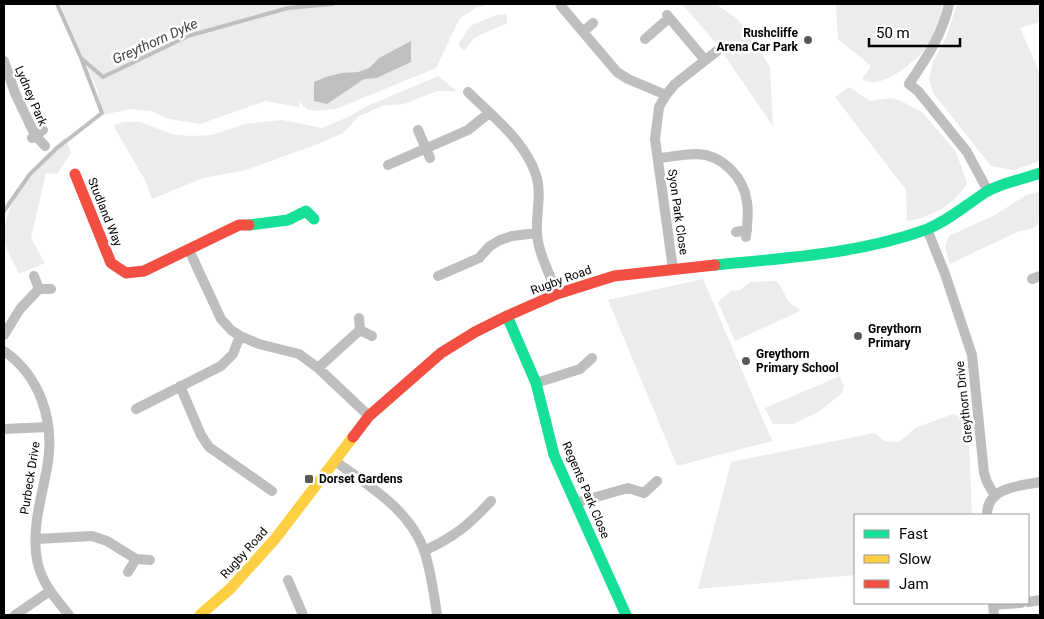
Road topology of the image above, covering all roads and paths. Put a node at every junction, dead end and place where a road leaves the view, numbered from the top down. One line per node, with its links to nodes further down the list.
1 (948, 4): 19 (street)
2 (561, 6): 4 (street)
3 (593, 23): 4 (street)
4 (583, 32): 10 (street)
5 (645, 39): 7 (street)
6 (716, 51): 7 (street, Syon Park Close)
7 (705, 60): 10 (street, Syon Park Close)
8 (4, 61): 13 (street, Lydney Park)
9 (468, 92): 11 (street)
10 (666, 95): 15 (street, Syon Park Close)
11 (488, 113): 14 (street); 23 (street)
12 (418, 130): 14 (street)
13 (45, 146)
14 (428, 154): 16 (street)
15 (658, 158): 22 (street, Syon Park Close); 25 (street, Syon Park Close)
16 (388, 165)
17 (1040, 173): 19 (street, Rugby Road)
18 (75, 174): 24 (street, Studland Way)
19 (988, 191): 21 (street, Rugby Road)
20 (314, 219): 24 (street, Studland Way)
21 (927, 229): 25 (street, Rugby Road); 52 (street, Greythorn Drive)
22 (736, 232)
23 (537, 233): 27 (street); 30 (street)
24 (189, 250): 35 (street)
25 (674, 269): 30 (street, Rugby Road)
26 (34, 276): 28 (street)
27 (438, 276)
28 (39, 289): 29 (street); 34 (street)
29 (51, 289)
30 (557, 294): 31 (street, Rugby Road)
31 (508, 316): 40 (street, Regents Park Close); 43 (street, Rugby Road)
32 (359, 318): 33 (street)
33 (360, 330): 36 (street); 39 (street)
34 (4, 335)
35 (240, 336): 39 (street); 41 (street)
36 (372, 336)
37 (4, 352): 44 (street, Purbeck Drive)
38 (592, 358): 40 (street)
39 (318, 368): 43 (street)
40 (536, 383): 54 (street, Regents Park Close)
41 (180, 386): 42 (street); 49 (street)
42 (136, 409)
43 (369, 416): 46 (street, Rugby Road)
44 (48, 427): 45 (street); 56 (street, Purbeck Drive)
45 (4, 429)
46 (335, 461): 57 (street); 67 (street, Rugby Road)
47 (657, 481): 54 (street)
48 (1040, 482): 52 (street)
49 (260, 483): 50 (street); 51 (street)
50 (272, 491)
51 (254, 492)
52 (995, 496): 55 (street)
53 (491, 501): 57 (street)
54 (576, 503): 70 (street, Regents Park Close)
55 (987, 514)
56 (36, 538): 58 (street); 62 (street, Purbeck Drive)
57 (424, 551): 69 (street)
58 (136, 559): 59 (street); 60 (street)
59 (150, 560)
60 (128, 572)
61 (288, 580): 68 (street)
62 (50, 592): 65 (street); 66 (street, Purbeck Drive)
63 (1015, 604): 64 (street)
64 (993, 608)
65 (15, 615)
66 (69, 615)
67 (200, 615)
68 (303, 615)
69 (437, 615)
70 (626, 615)

